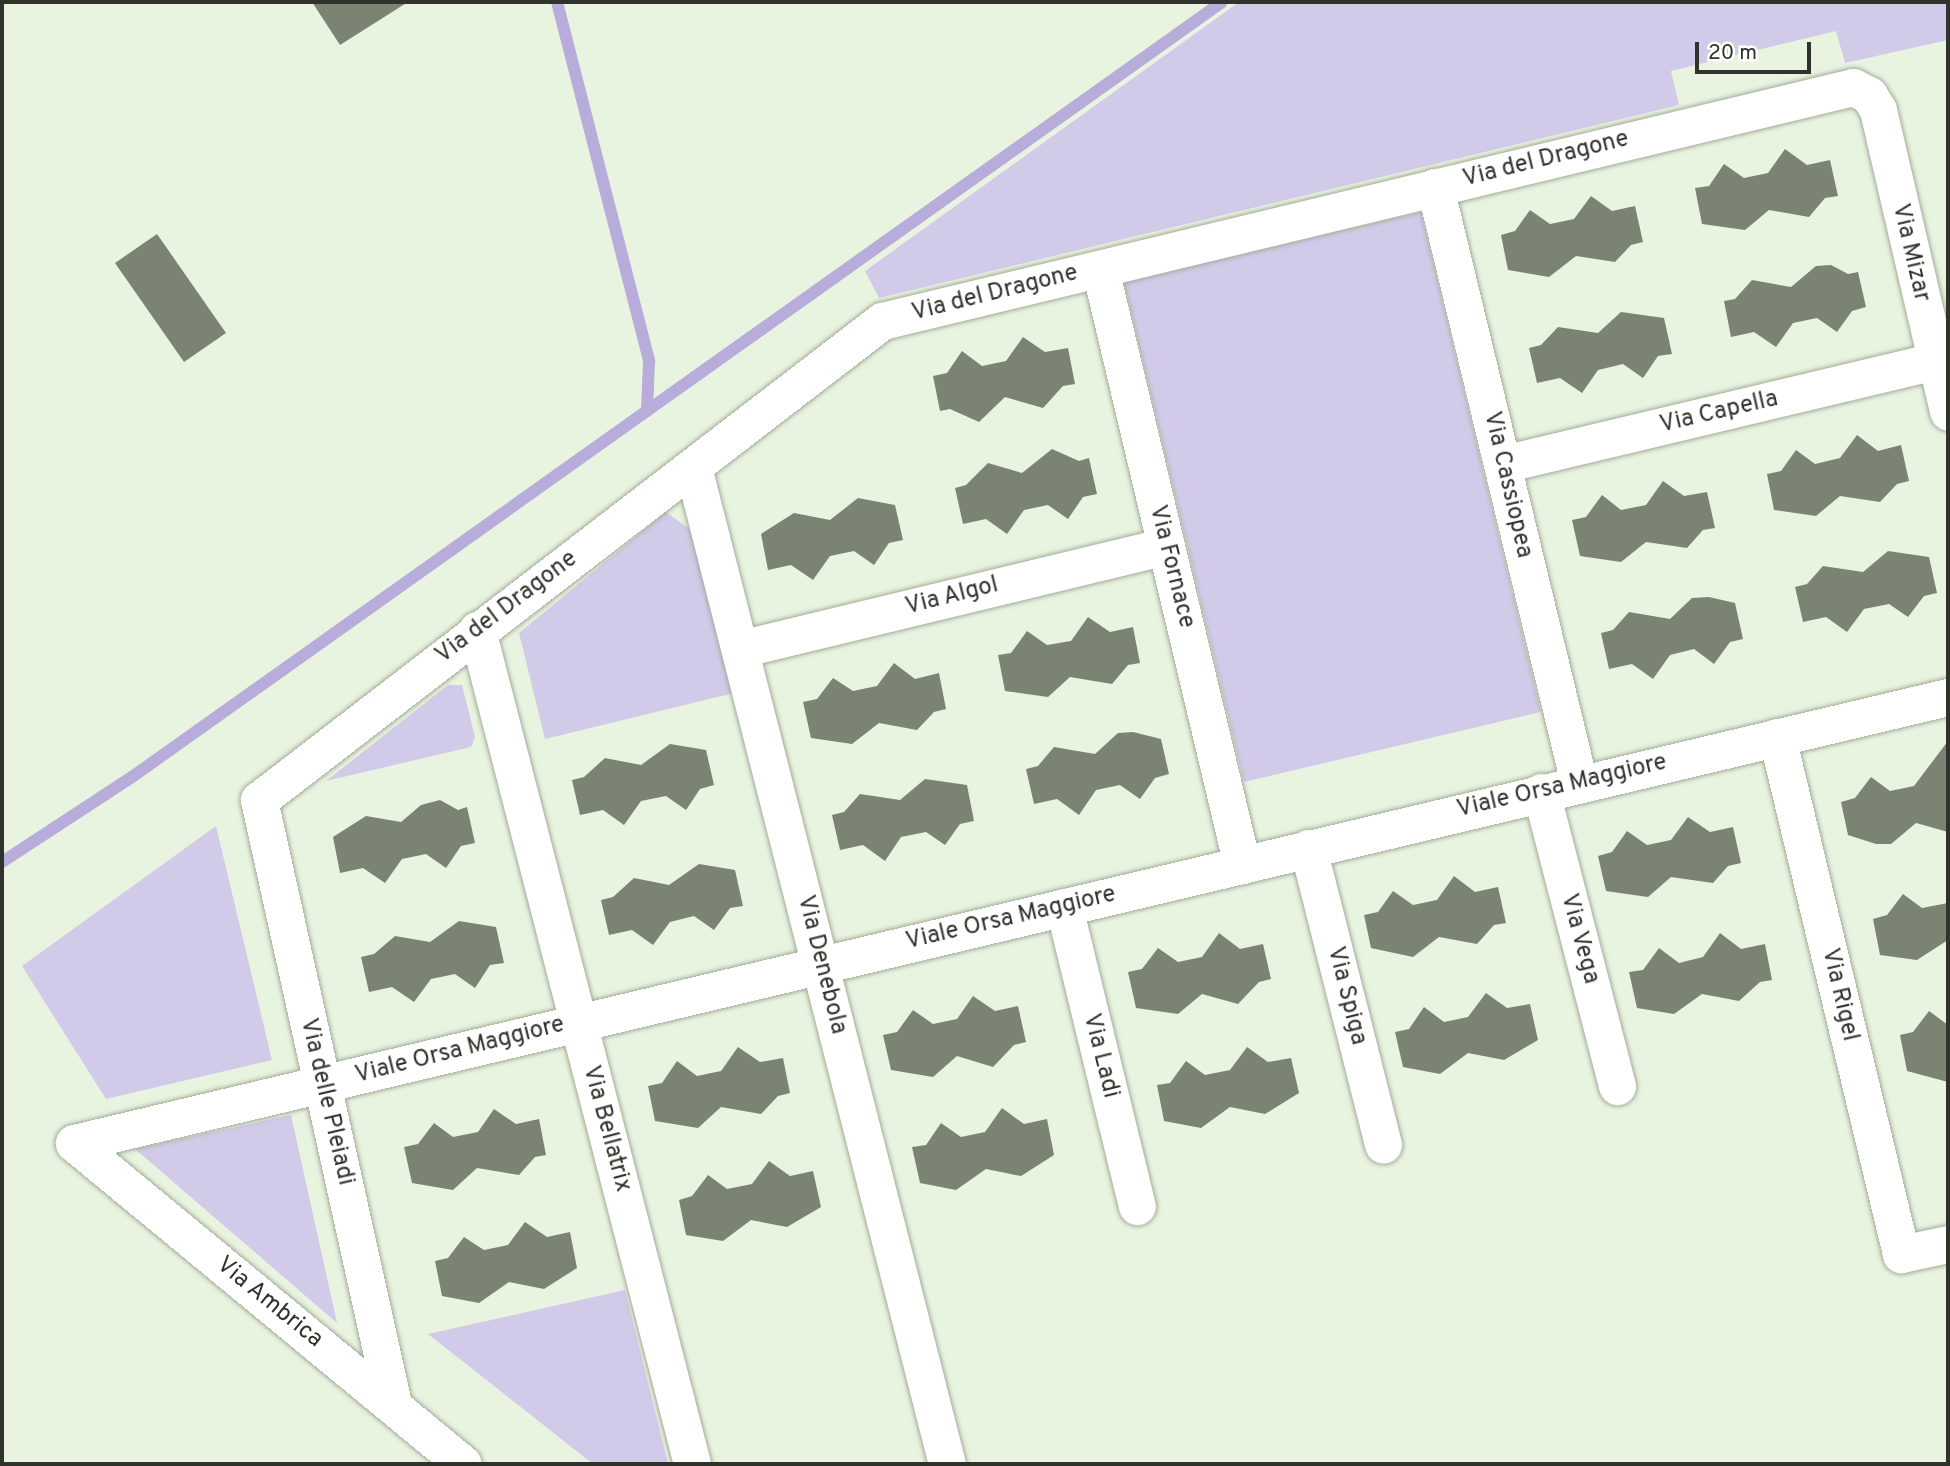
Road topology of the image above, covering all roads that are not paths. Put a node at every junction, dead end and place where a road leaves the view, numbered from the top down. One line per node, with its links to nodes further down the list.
1 (1869, 95): 2 (street, Via del Dragone); 4 (street, Via Mizar)
2 (1435, 187): 3 (street, Via del Dragone); 6 (street, Via Cassiopea)
3 (1100, 269): 7 (street, Via del Dragone); 8 (street, Via Fornace)
4 (1935, 361): 5 (street, Via Mizar); 6 (street, Via Capella)
5 (1948, 412)
6 (1503, 464): 13 (street, Via Cassiopea)
7 (693, 467): 9 (street, Via del Dragone); 10 (street, Via Denebola)
8 (1166, 546): 10 (street, Via Algol); 17 (street, Via Fornace)
9 (477, 631): 15 (street, Via del Dragone); 20 (street, Via Bellatrix)
10 (740, 649): 19 (street, Via Denebola)
11 (1948, 697): 12 (street, Viale Orsa Maggiore)
12 (1777, 737): 13 (street, Viale Orsa Maggiore); 26 (street, Via Rigel)
13 (1579, 783): 14 (street, Viale Orsa Maggiore)
14 (1541, 792): 16 (street, Viale Orsa Maggiore); 22 (street, Via Vega)
15 (260, 800): 21 (street, Via delle Pleiadi)
16 (1308, 848): 17 (street, Viale Orsa Maggiore); 24 (street, Via Spiga)
17 (1242, 865): 18 (street, Viale Orsa Maggiore)
18 (1064, 907): 19 (street, Viale Orsa Maggiore); 25 (street, Via Ladi)
19 (820, 965): 20 (street, Viale Orsa Maggiore); 30 (street, Via Denebola)
20 (578, 1023): 21 (street, Viale Orsa Maggiore); 29 (street, Via Bellatrix)
21 (323, 1085): 23 (street, Viale Orsa Maggiore); 27 (street, Via delle Pleiadi)
22 (1617, 1086)
23 (74, 1143): 27 (street, Via Ambrica)
24 (1383, 1144)
25 (1136, 1206)
26 (1948, 1244)
27 (393, 1404): 28 (street, Via Ambrica)
28 (463, 1464)
29 (692, 1464)
30 (947, 1464)

